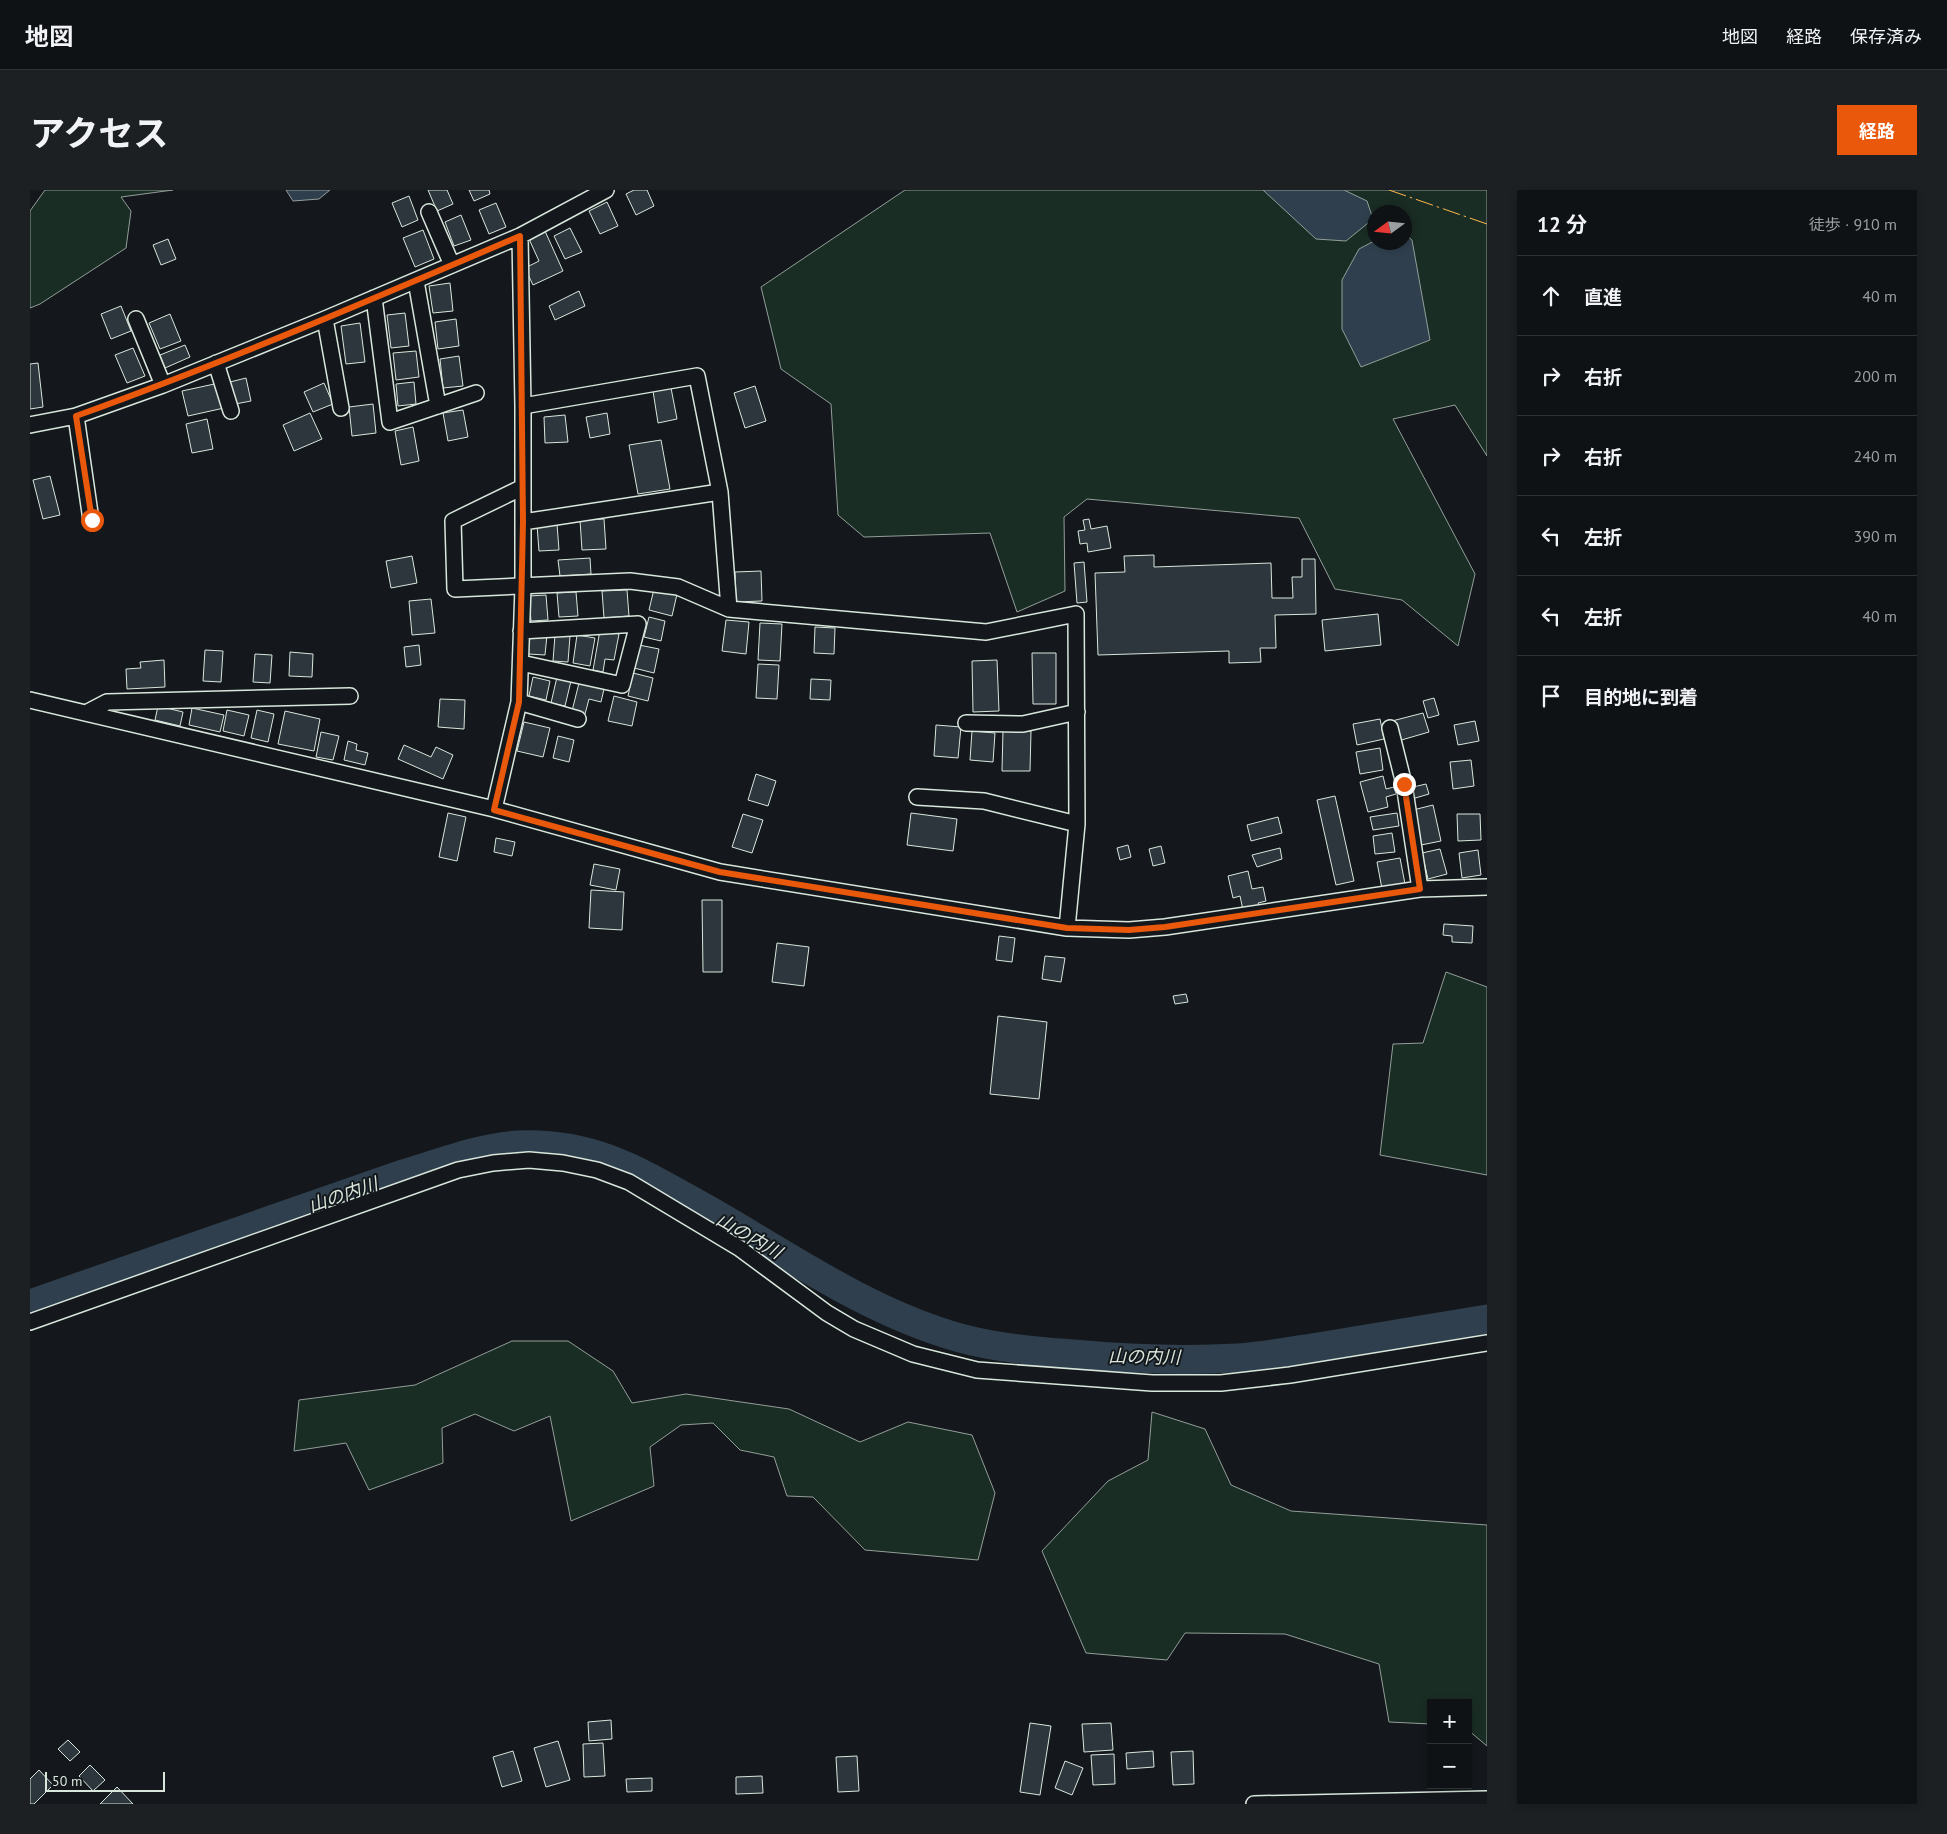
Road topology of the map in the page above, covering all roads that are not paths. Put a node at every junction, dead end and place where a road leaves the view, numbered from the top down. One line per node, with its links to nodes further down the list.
1 (606, 190): 3 (street)
2 (429, 212): 4 (street)
3 (520, 236): 4 (street); 13 (street)
4 (452, 265): 5 (street)
5 (416, 281): 6 (street); 12 (street)
6 (374, 298): 8 (street); 12 (street)
7 (136, 319): 10 (street)
8 (325, 319): 9 (street); 14 (street)
9 (216, 363): 10 (street); 15 (street)
10 (163, 385): 16 (street)
11 (476, 393): 12 (street)
12 (438, 406)
13 (523, 406): 18 (street); 19 (street)
14 (341, 408)
15 (231, 411)
16 (76, 416): 17 (street); 20 (street)
17 (30, 425)
18 (523, 487): 21 (street); 22 (street)
19 (720, 492): 21 (street); 23 (street)
20 (92, 520)
21 (523, 522): 22 (street)
22 (523, 587): 23 (street); 24 (street)
23 (729, 608): 29 (street)
24 (521, 631): 25 (street); 25 (street)
25 (520, 663): 28 (street)
26 (350, 696): 30 (street)
27 (30, 700): 30 (street)
28 (519, 702): 31 (street); 35 (street)
29 (1077, 712): 32 (street); 36 (street)
30 (86, 713): 35 (street)
31 (578, 719)
32 (966, 723)
33 (1390, 728): 38 (street)
34 (917, 797): 36 (street)
35 (494, 810): 39 (street)
36 (1077, 824): 39 (street)
37 (1487, 887): 38 (street)
38 (1420, 889): 39 (street)
39 (1067, 928)
40 (30, 1322): 41 (street)
41 (1487, 1343)
42 (1487, 1799): 43 (street)
43 (1254, 1804)

